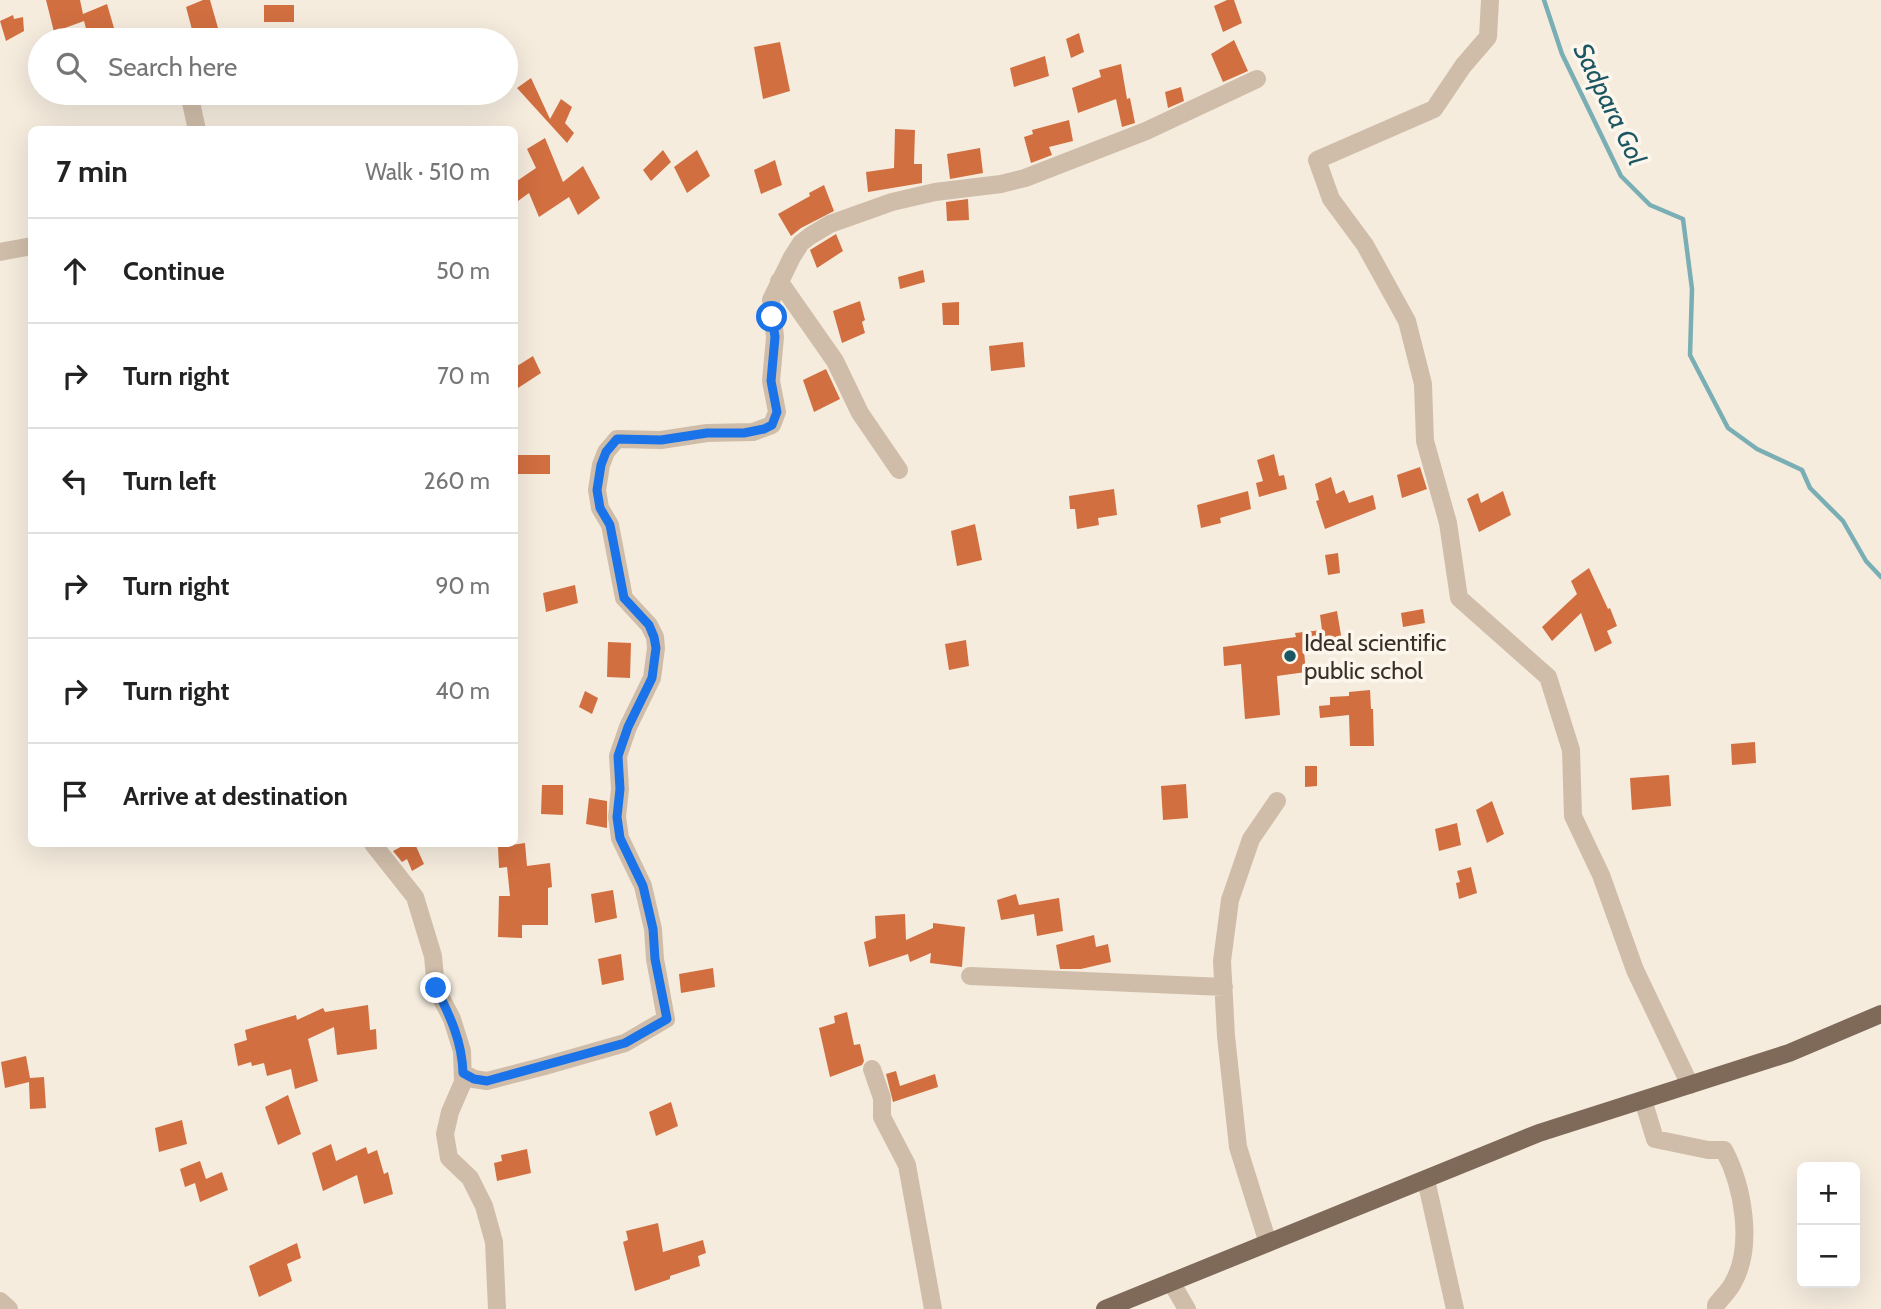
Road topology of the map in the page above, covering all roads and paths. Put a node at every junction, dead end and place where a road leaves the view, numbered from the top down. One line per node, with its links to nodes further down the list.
1 (1490, 0): 16 (street)
2 (1257, 79): 7 (street)
3 (192, 105): 4 (street)
4 (196, 126)
5 (28, 247): 6 (street)
6 (0, 252)
7 (779, 281): 8 (street); 15 (street)
8 (899, 470)
9 (1277, 801): 12 (street)
10 (375, 847): 15 (street)
11 (970, 976): 12 (street)
12 (1224, 987): 19 (street)
13 (1881, 1014): 16 (main road)
14 (872, 1069): 24 (street)
15 (463, 1073): 23 (street)
16 (1690, 1085): 17 (main road)
17 (1643, 1100): 18 (main road); 28 (street)
18 (1426, 1180): 19 (main road); 27 (street)
19 (1268, 1243): 20 (main road)
20 (1171, 1282): 25 (main road); 26 (street)
21 (0, 1301): 22 (street)
22 (9, 1309)
23 (497, 1309)
24 (933, 1309)
25 (1105, 1309)
26 (1187, 1309)
27 (1455, 1309)
28 (1716, 1309)

